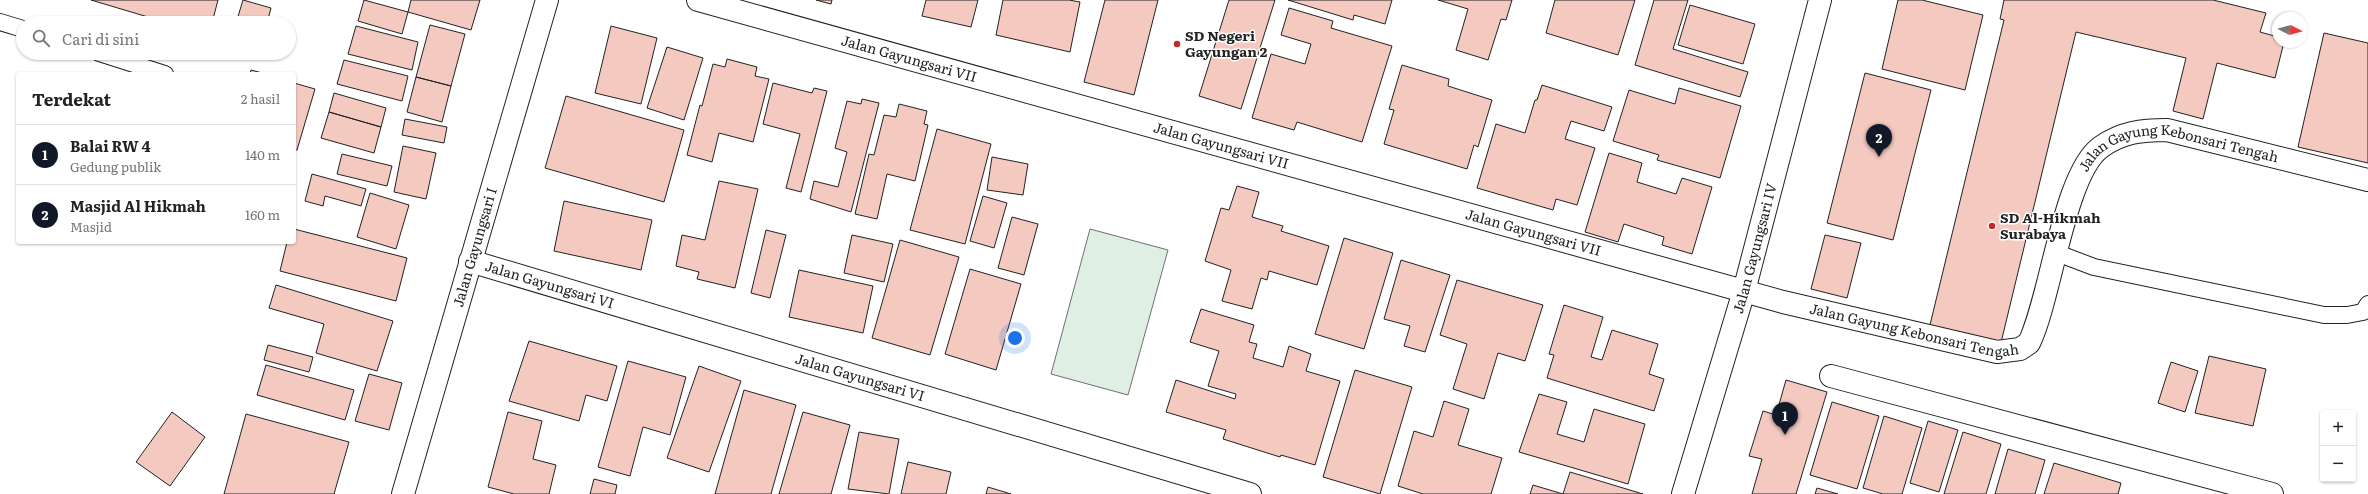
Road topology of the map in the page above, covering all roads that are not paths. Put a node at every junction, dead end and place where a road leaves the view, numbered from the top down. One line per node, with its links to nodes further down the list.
1 (547, 0): 10 (street, Jalan Gayungsari I)
2 (698, 0): 11 (street, Jalan Gayungsari VII)
3 (1820, 0): 11 (street, Jalan Gayungsari IV)
4 (0, 22): 5 (lane)
5 (16, 27)
6 (121, 60): 7 (lane)
7 (159, 72)
8 (2368, 180): 9 (street, Jalan Gayung Kebonsari Tengah)
9 (2057, 253): 11 (street, Jalan Gayung Kebonsari Tengah); 12 (lane)
10 (470, 261): 14 (street, Jalan Gayungsari I); 15 (street, Jalan Gayungsari VI)
11 (1744, 291): 16 (street, Jalan Gayungsari IV)
12 (2368, 304)
13 (1831, 376): 17 (street)
14 (403, 494)
15 (1250, 494)
16 (1683, 494)
17 (2272, 494)

